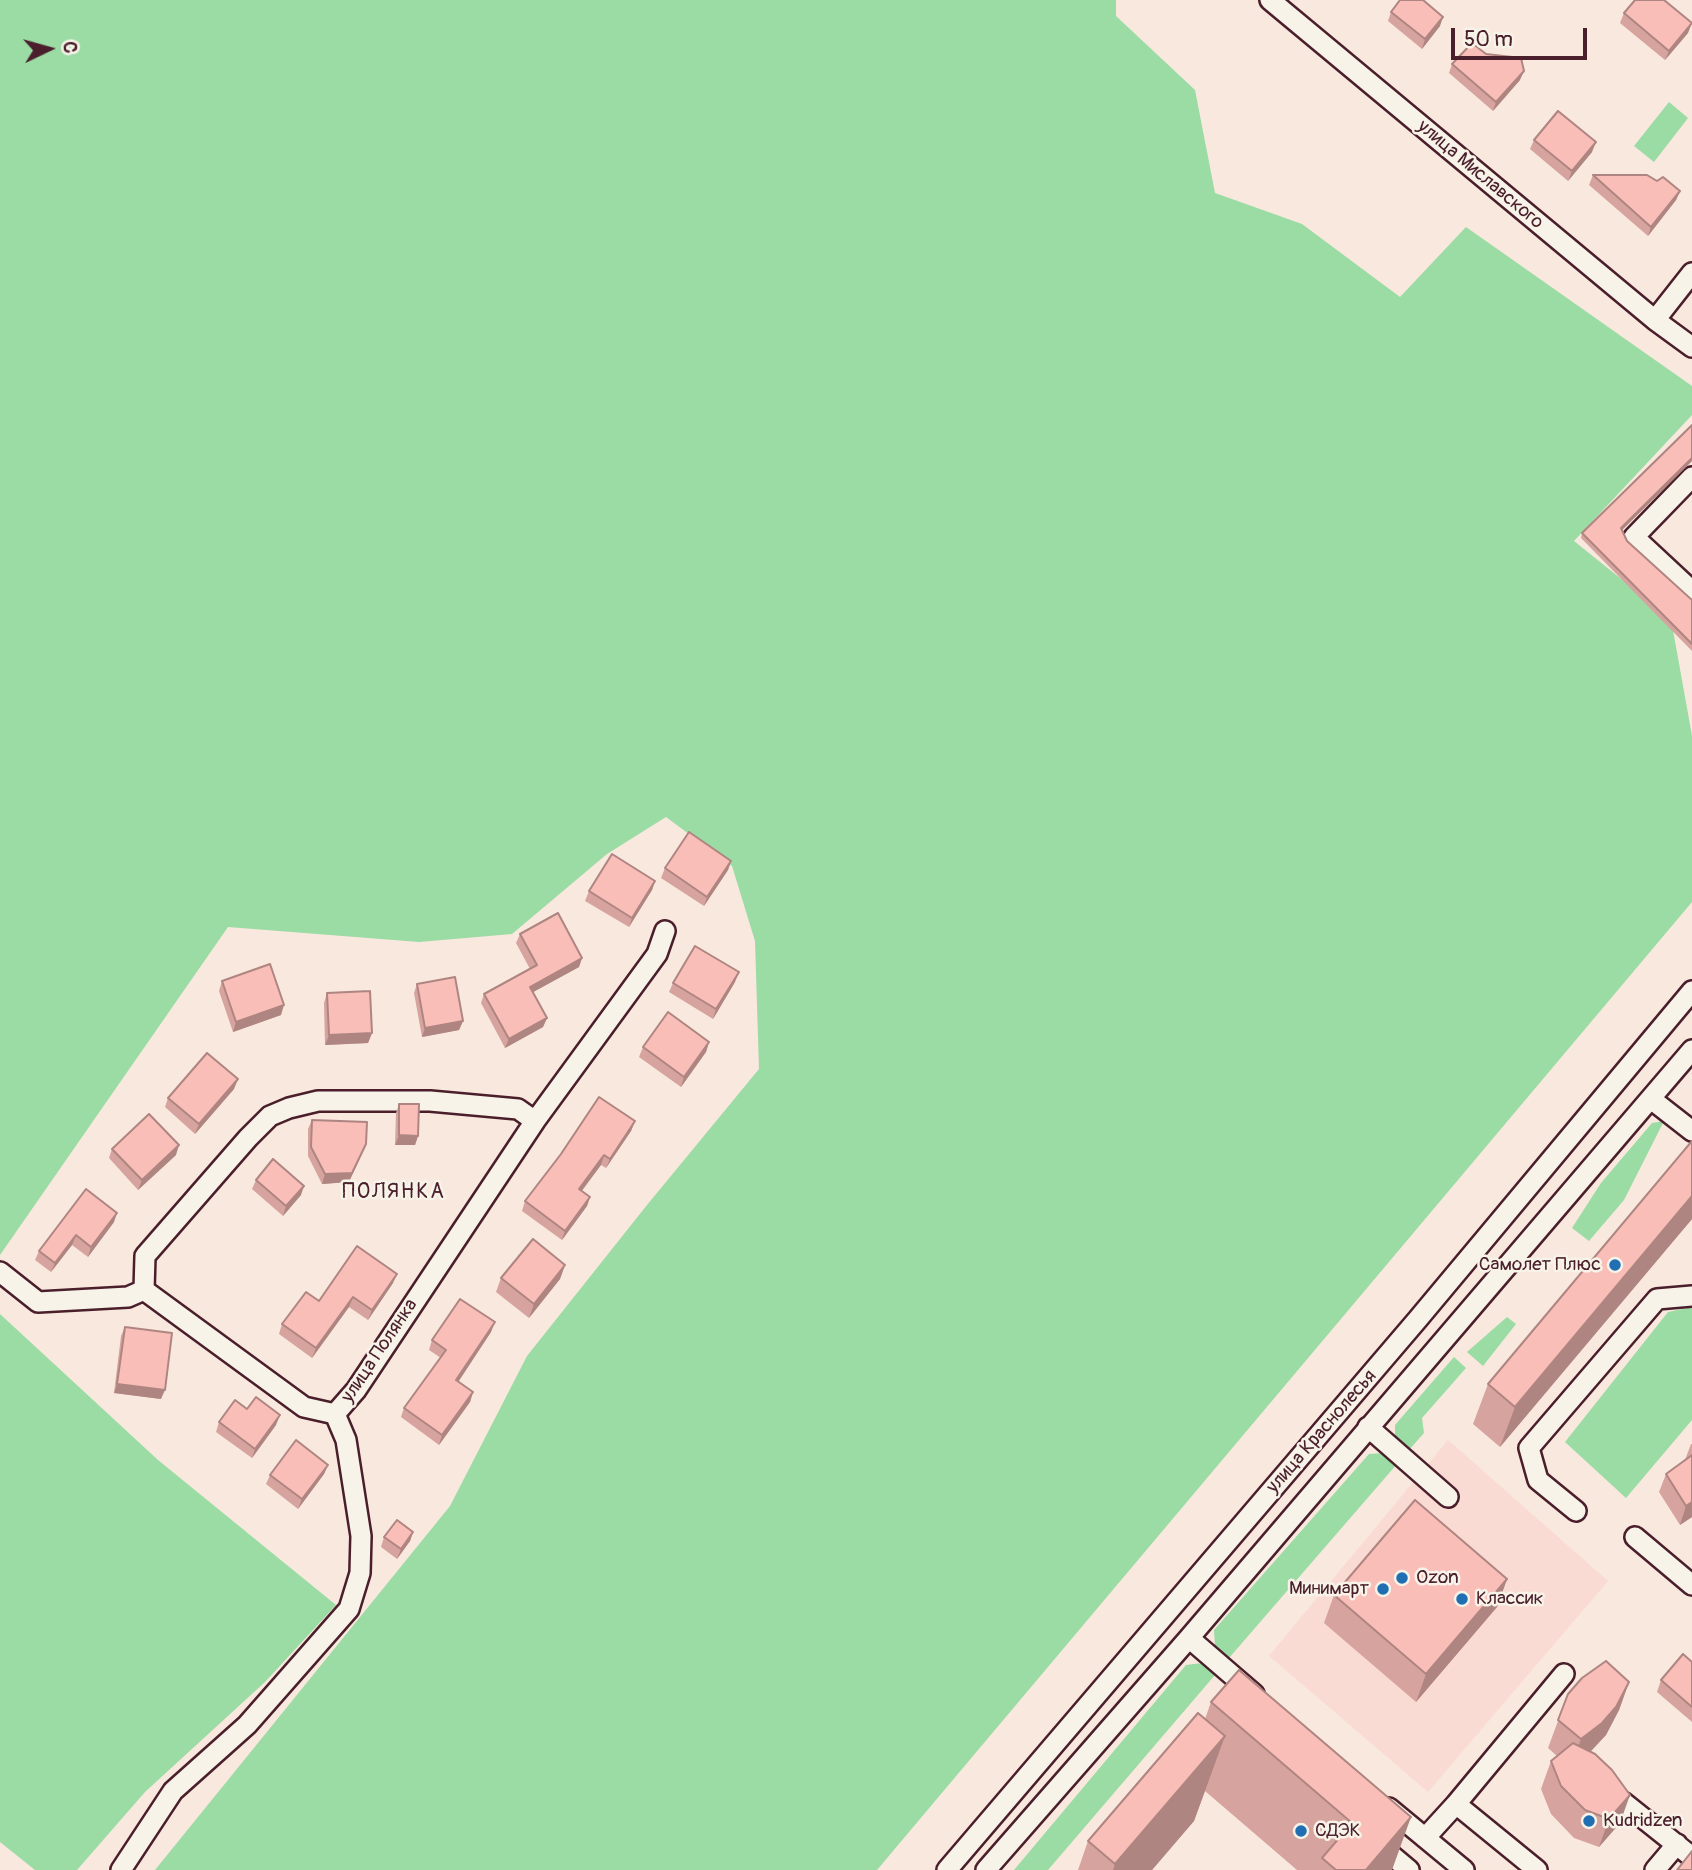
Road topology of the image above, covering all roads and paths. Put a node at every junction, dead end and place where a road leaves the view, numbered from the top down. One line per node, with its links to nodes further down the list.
1 (1270, 0): 3 (street, улица Миславского)
2 (1692, 273): 3 (street)
3 (1655, 320): 4 (street, улица Миславского)
4 (1692, 347)
5 (1692, 477): 6 (street)
6 (1692, 591)
7 (665, 931): 11 (street, улица Полянка)
8 (1692, 991): 32 (street, улица Краснолесья)
9 (1692, 1051): 10 (street, улица Краснолесья)
10 (1651, 1099): 12 (street); 17 (street, улица Краснолесья)
11 (535, 1121): 14 (street); 16 (street, улица Полянка)
12 (1692, 1131)
13 (0, 1272): 14 (street)
14 (144, 1290): 16 (street)
15 (1692, 1296): 19 (street)
16 (335, 1414): 31 (street, улица Полянка)
17 (1368, 1427): 18 (street); 22 (street, улица Краснолесья)
18 (1448, 1497)
19 (1576, 1511)
20 (1635, 1537): 21 (street)
21 (1689, 1576)
22 (1189, 1638): 24 (street); 33 (street, улица Краснолесья)
23 (1564, 1674): 27 (street)
24 (1273, 1710)
25 (1374, 1795): 29 (street)
26 (1623, 1802): 30 (street)
27 (1456, 1804): 29 (street); 36 (street)
28 (1359, 1828): 34 (street)
29 (1425, 1838): 35 (street)
30 (1687, 1850): 37 (street)
31 (121, 1870)
32 (947, 1870)
33 (986, 1870)
34 (1409, 1870)
35 (1464, 1870)
36 (1537, 1870)
37 (1655, 1870)

